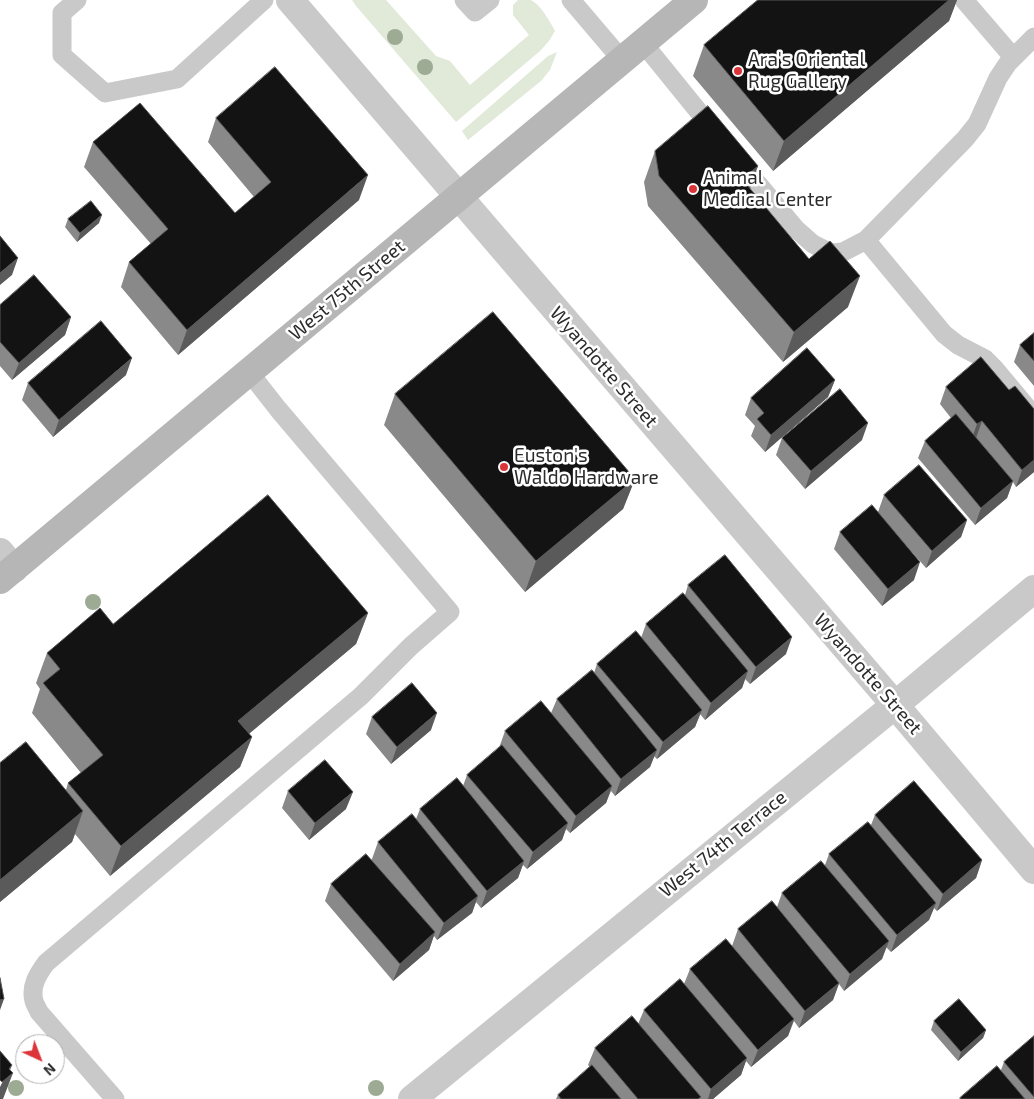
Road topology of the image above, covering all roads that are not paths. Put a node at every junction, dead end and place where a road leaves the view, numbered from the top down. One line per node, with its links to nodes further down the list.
1 (77, 0): 2 (lane)
2 (264, 0)
3 (464, 0): 4 (lane)
4 (490, 0)
5 (571, 0): 10 (lane)
6 (694, 0): 10 (main road, West 75th Street)
7 (964, 0): 11 (lane)
8 (301, 4): 12 (street, Wyandotte Street)
9 (1034, 37): 11 (lane)
10 (632, 52): 12 (main road, West 75th Street); 13 (lane)
11 (1013, 57): 13 (lane)
12 (458, 196): 14 (main road, West 75th Street); 18 (street, Wyandotte Street)
13 (866, 240): 15 (lane)
14 (249, 372): 16 (main road, West 75th Street); 20 (lane)
15 (1034, 416)
16 (5, 567)
17 (1034, 589): 18 (street, West 74th Terrace)
18 (895, 704): 19 (street, Wyandotte Street); 21 (street, West 74th Terrace)
19 (1034, 870)
20 (115, 1099)
21 (412, 1099)

